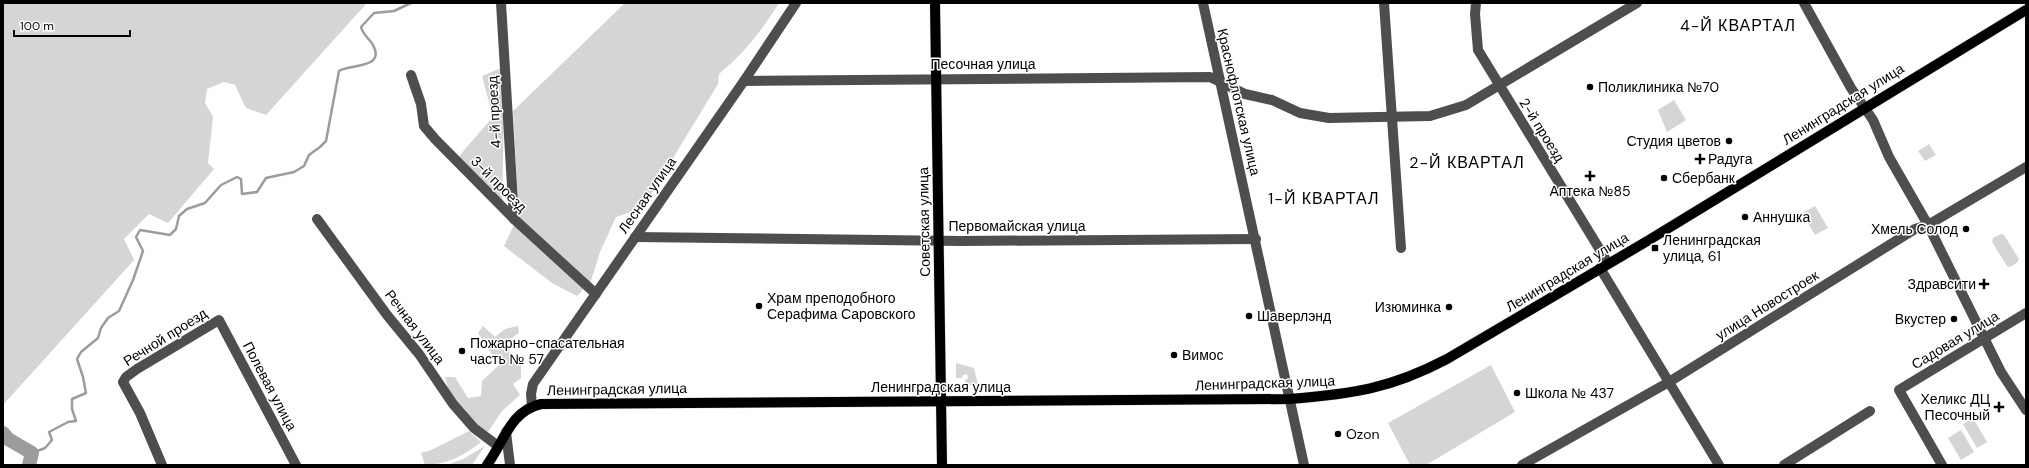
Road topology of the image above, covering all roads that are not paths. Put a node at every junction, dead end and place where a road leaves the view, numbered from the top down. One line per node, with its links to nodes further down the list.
1 (501, 3): 19 (street, 4-й проезд)
2 (796, 3): 12 (street, Лесная улица)
3 (935, 3): 11 (main road, Советская улица)
4 (1203, 3): 13 (street, Краснофлотская улица)
5 (1384, 3): 16 (street)
6 (1476, 3): 14 (street, 2-й проезд)
7 (1804, 3): 15 (street)
8 (1634, 4): 14 (street, Песочная улица)
9 (2026, 10): 15 (main road, Ленинградская улица)
10 (411, 75): 19 (street, 3-й проезд)
11 (937, 78): 12 (street, Песочная улица); 13 (street, Песочная улица); 23 (main road, Советская улица)
12 (744, 81): 21 (street, Лесная улица)
13 (1221, 84): 16 (street, Песочная улица); 22 (street, Краснофлотская улица)
14 (1499, 85): 16 (street, Песочная улица); 25 (street, 2-й проезд)
15 (1864, 107): 20 (street); 25 (main road, Ленинградская улица)
16 (1393, 118): 24 (street)
17 (2026, 167): 20 (street, улица Новостроек)
18 (317, 218): 37 (street, Речная улица)
19 (514, 219): 26 (street, 3-й проезд)
20 (1928, 225): 29 (street); 30 (street, улица Новостроек)
21 (635, 237): 23 (street, Первомайская улица); 26 (street, Лесная улица)
22 (1256, 239): 23 (street, Первомайская улица); 31 (street, Краснофлотская улица)
23 (938, 241): 32 (main road, Советская улица)
24 (1400, 248)
25 (1604, 266): 30 (street, 2-й проезд); 31 (main road, Ленинградская улица)
26 (596, 294): 33 (street, Лесная улица)
27 (2026, 313): 29 (street, Садовая улица)
28 (219, 320): 38 (street, Речной проезд); 39 (street, Полевая улица)
29 (1984, 339): 34 (street); 47 (street, Садовая улица)
30 (1669, 382): 44 (street, улица Новостроек); 45 (street, 2-й проезд)
31 (1289, 399): 32 (main road, Ленинградская улица); 43 (street, Краснофлотская улица)
32 (941, 401): 33 (main road, Ленинградская улица); 42 (main road, Советская улица)
33 (532, 406): 36 (main road, Ленинградская улица)
34 (2026, 410)
35 (1870, 411): 46 (street)
36 (506, 432): 37 (main road); 41 (street)
37 (498, 446): 40 (main road)
38 (162, 465)
39 (296, 465)
40 (487, 465)
41 (510, 465)
42 (942, 465)
43 (1304, 465)
44 (1522, 465)
45 (1719, 465)
46 (1784, 465)
47 (1942, 465)

